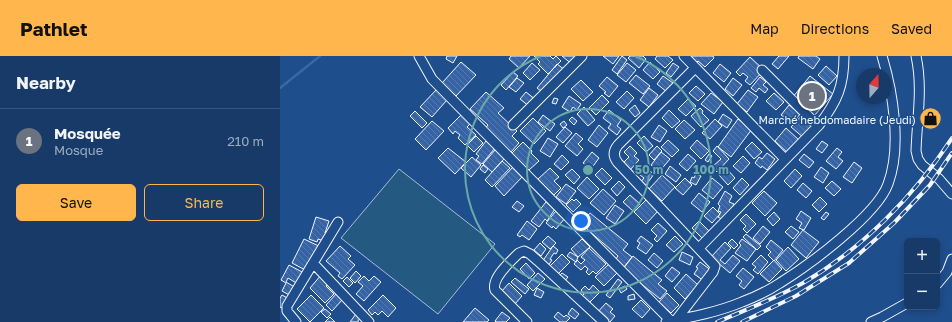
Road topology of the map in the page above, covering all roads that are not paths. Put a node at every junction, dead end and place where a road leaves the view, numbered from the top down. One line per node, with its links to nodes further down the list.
1 (419, 56): 20 (street)
2 (582, 56): 9 (street)
3 (684, 56): 7 (street)
4 (844, 56): 10 (street)
5 (882, 56): 20 (street)
6 (916, 56): 12 (street)
7 (695, 68): 11 (street); 14 (street)
8 (762, 70): 10 (street)
9 (513, 125)
10 (818, 126): 11 (street)
11 (785, 159): 14 (street)
12 (952, 194)
13 (338, 222): 16 (street)
14 (699, 248): 20 (street)
15 (952, 259): 17 (street)
16 (313, 263): 21 (street); 22 (street)
17 (949, 272): 18 (street)
18 (940, 281)
19 (904, 305): 25 (street)
20 (671, 321)
21 (296, 322)
22 (369, 322)
23 (527, 322): 24 (street)
24 (604, 322)
25 (870, 322)

